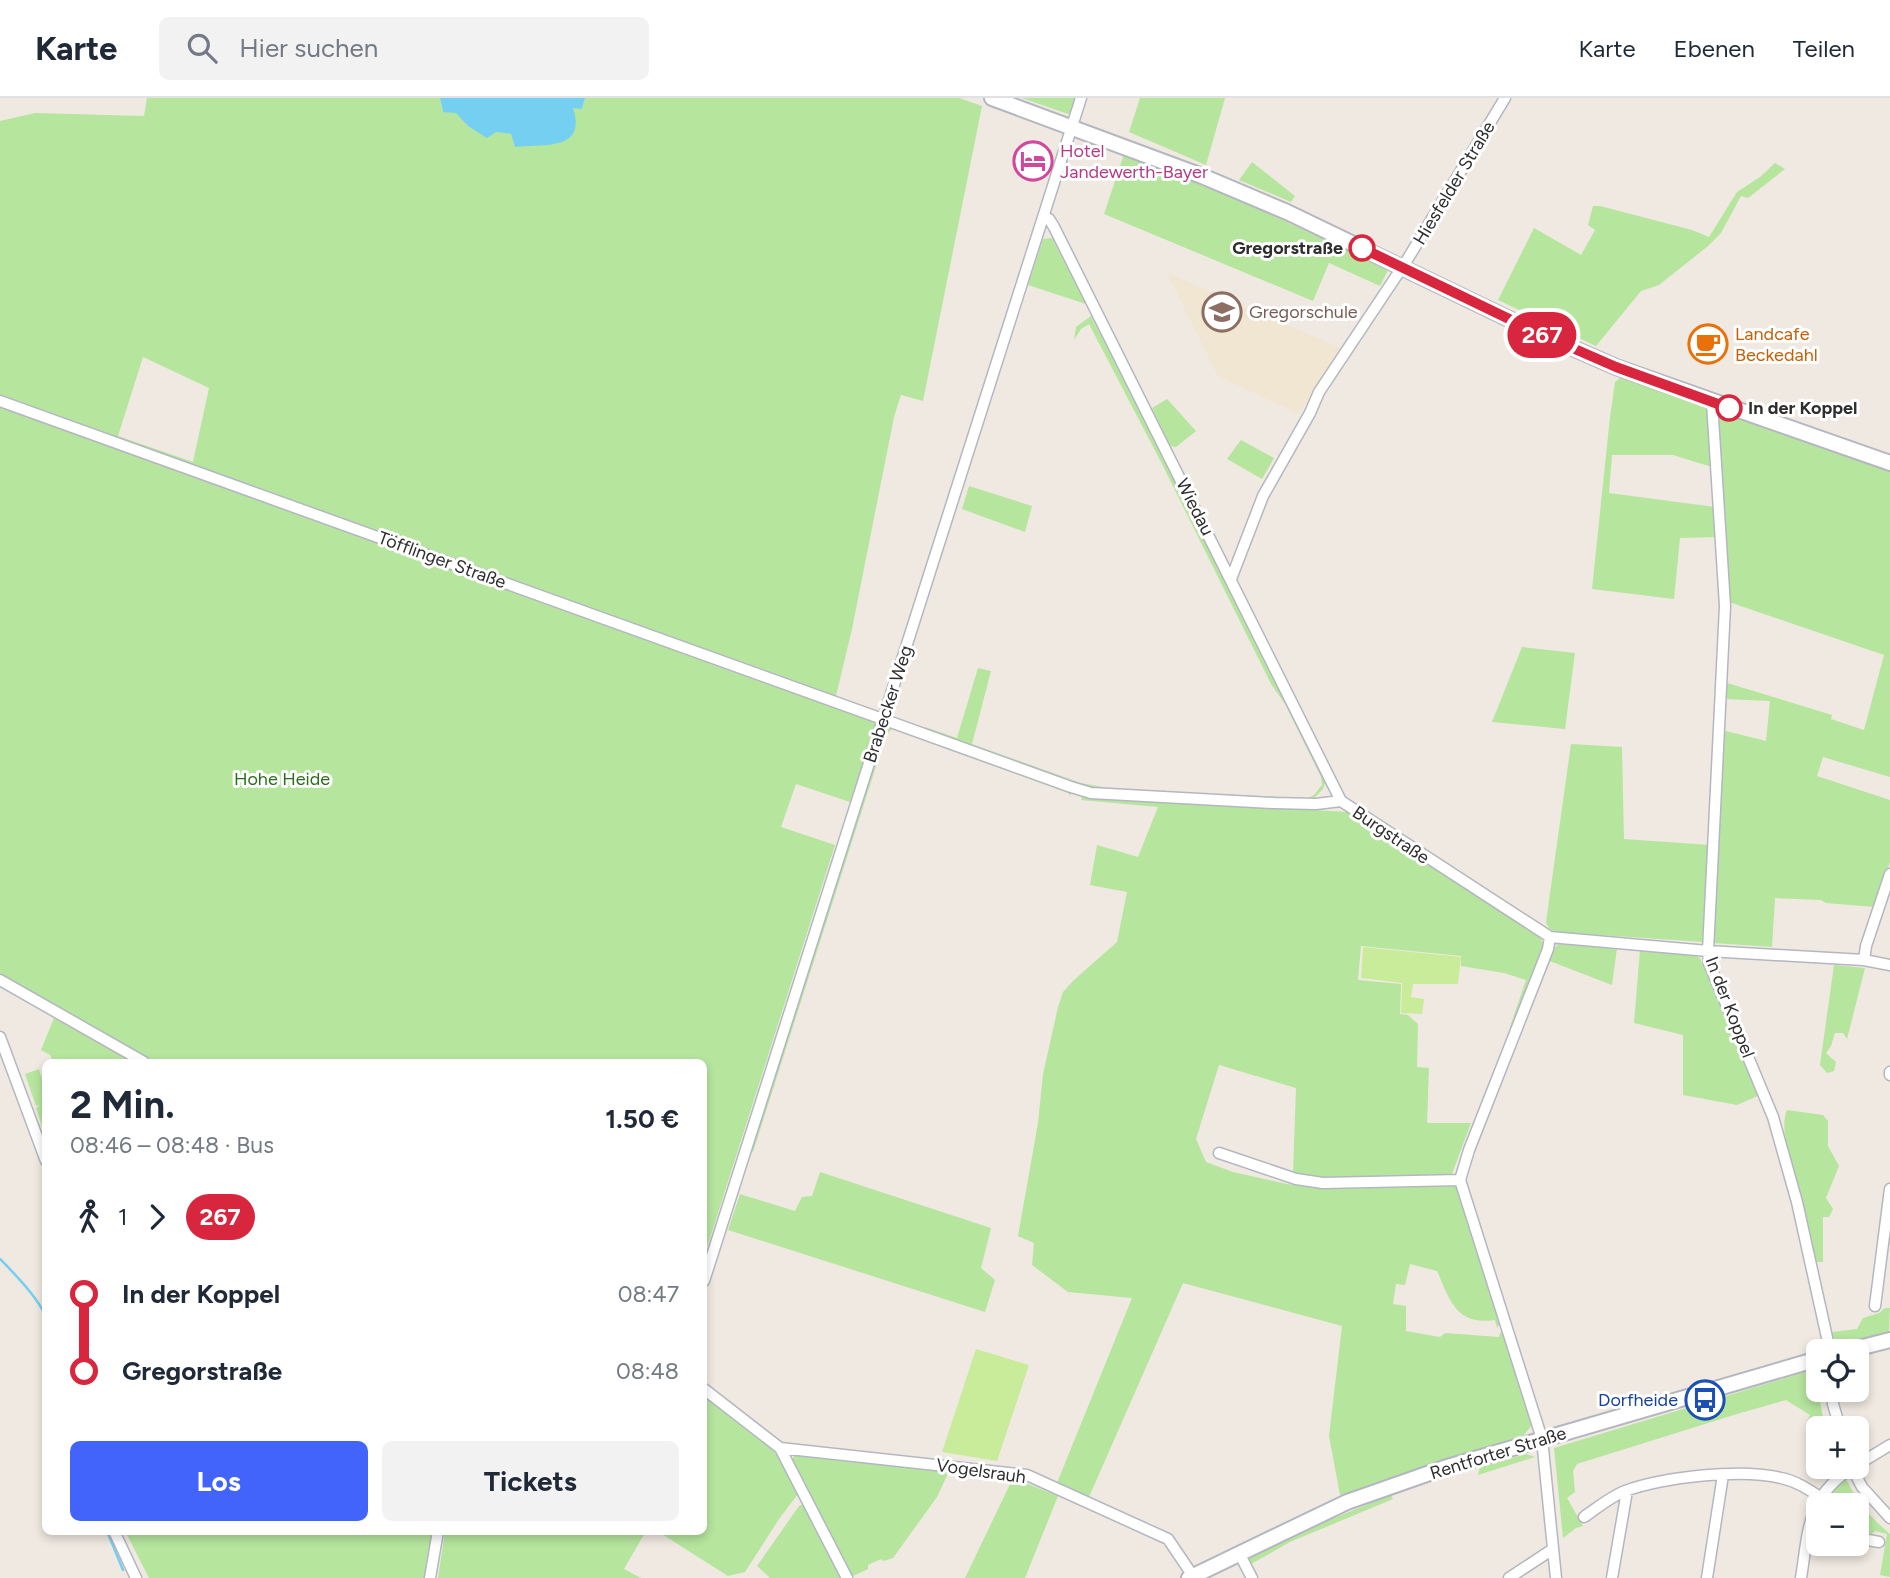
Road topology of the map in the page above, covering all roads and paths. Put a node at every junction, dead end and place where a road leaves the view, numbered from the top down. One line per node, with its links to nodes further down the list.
1 (992, 98): 4 (main road)
2 (1081, 98): 4 (street, Brabecker Weg)
3 (1505, 98): 6 (street, Hiesfelder Straße)
4 (1071, 127): 5 (street, Brabecker Weg); 6 (main road)
5 (1043, 217): 10 (street, Wiedau); 11 (street, Brabecker Weg)
6 (1401, 266): 8 (main road); 10 (street)
7 (0, 401): 11 (street, Töfflinger Straße)
8 (1712, 402): 9 (main road); 15 (street, In der Koppel)
9 (1890, 463)
10 (1231, 579): 12 (street, Wiedau)
11 (884, 719): 12 (street, Burgstraße); 26 (street, Brabecker Weg)
12 (1340, 801): 14 (street, Burgstraße)
13 (1890, 874): 16 (street)
14 (1550, 937): 15 (street, Burgstraße); 24 (street)
15 (1708, 951): 16 (street, Burgstraße); 28 (street, In der Koppel)
16 (1864, 960): 17 (street, Burgstraße)
17 (1890, 965)
18 (0, 980): 21 (street)
19 (0, 1037): 20 (street)
20 (5, 1059): 22 (street)
21 (139, 1059)
22 (42, 1151)
23 (1219, 1153): 24 (street)
24 (1460, 1180): 33 (street)
25 (1890, 1189): 27 (street)
26 (707, 1272)
27 (1875, 1306)
28 (1827, 1339)
29 (1890, 1340): 30 (main road)
30 (1869, 1345)
31 (1806, 1362): 33 (main road, Rentforter Straße)
32 (707, 1391): 35 (street)
33 (1542, 1439): 49 (street); 50 (main road, Rentforter Straße)
34 (1890, 1445): 36 (street)
35 (780, 1447): 52 (street, Vogelsrauh); 55 (street)
36 (1869, 1457)
37 (1723, 1475): 40 (street); 41 (street); 60 (street)
38 (1837, 1479): 42 (street)
39 (1858, 1479): 44 (street)
40 (1627, 1490): 43 (street); 59 (street)
41 (1814, 1493)
42 (1823, 1493)
43 (1584, 1517)
44 (1890, 1517)
45 (116, 1535): 53 (street)
46 (437, 1535): 54 (street)
47 (1869, 1540): 48 (street)
48 (1879, 1542)
49 (1553, 1549): 57 (street); 58 (street)
50 (1239, 1553): 52 (main road, Rentforter Straße); 56 (street)
51 (1807, 1556): 61 (street)
52 (1191, 1577)
53 (136, 1578)
54 (430, 1578)
55 (847, 1578)
56 (1252, 1578)
57 (1509, 1578)
58 (1556, 1578)
59 (1612, 1578)
60 (1707, 1578)
61 (1801, 1578)

